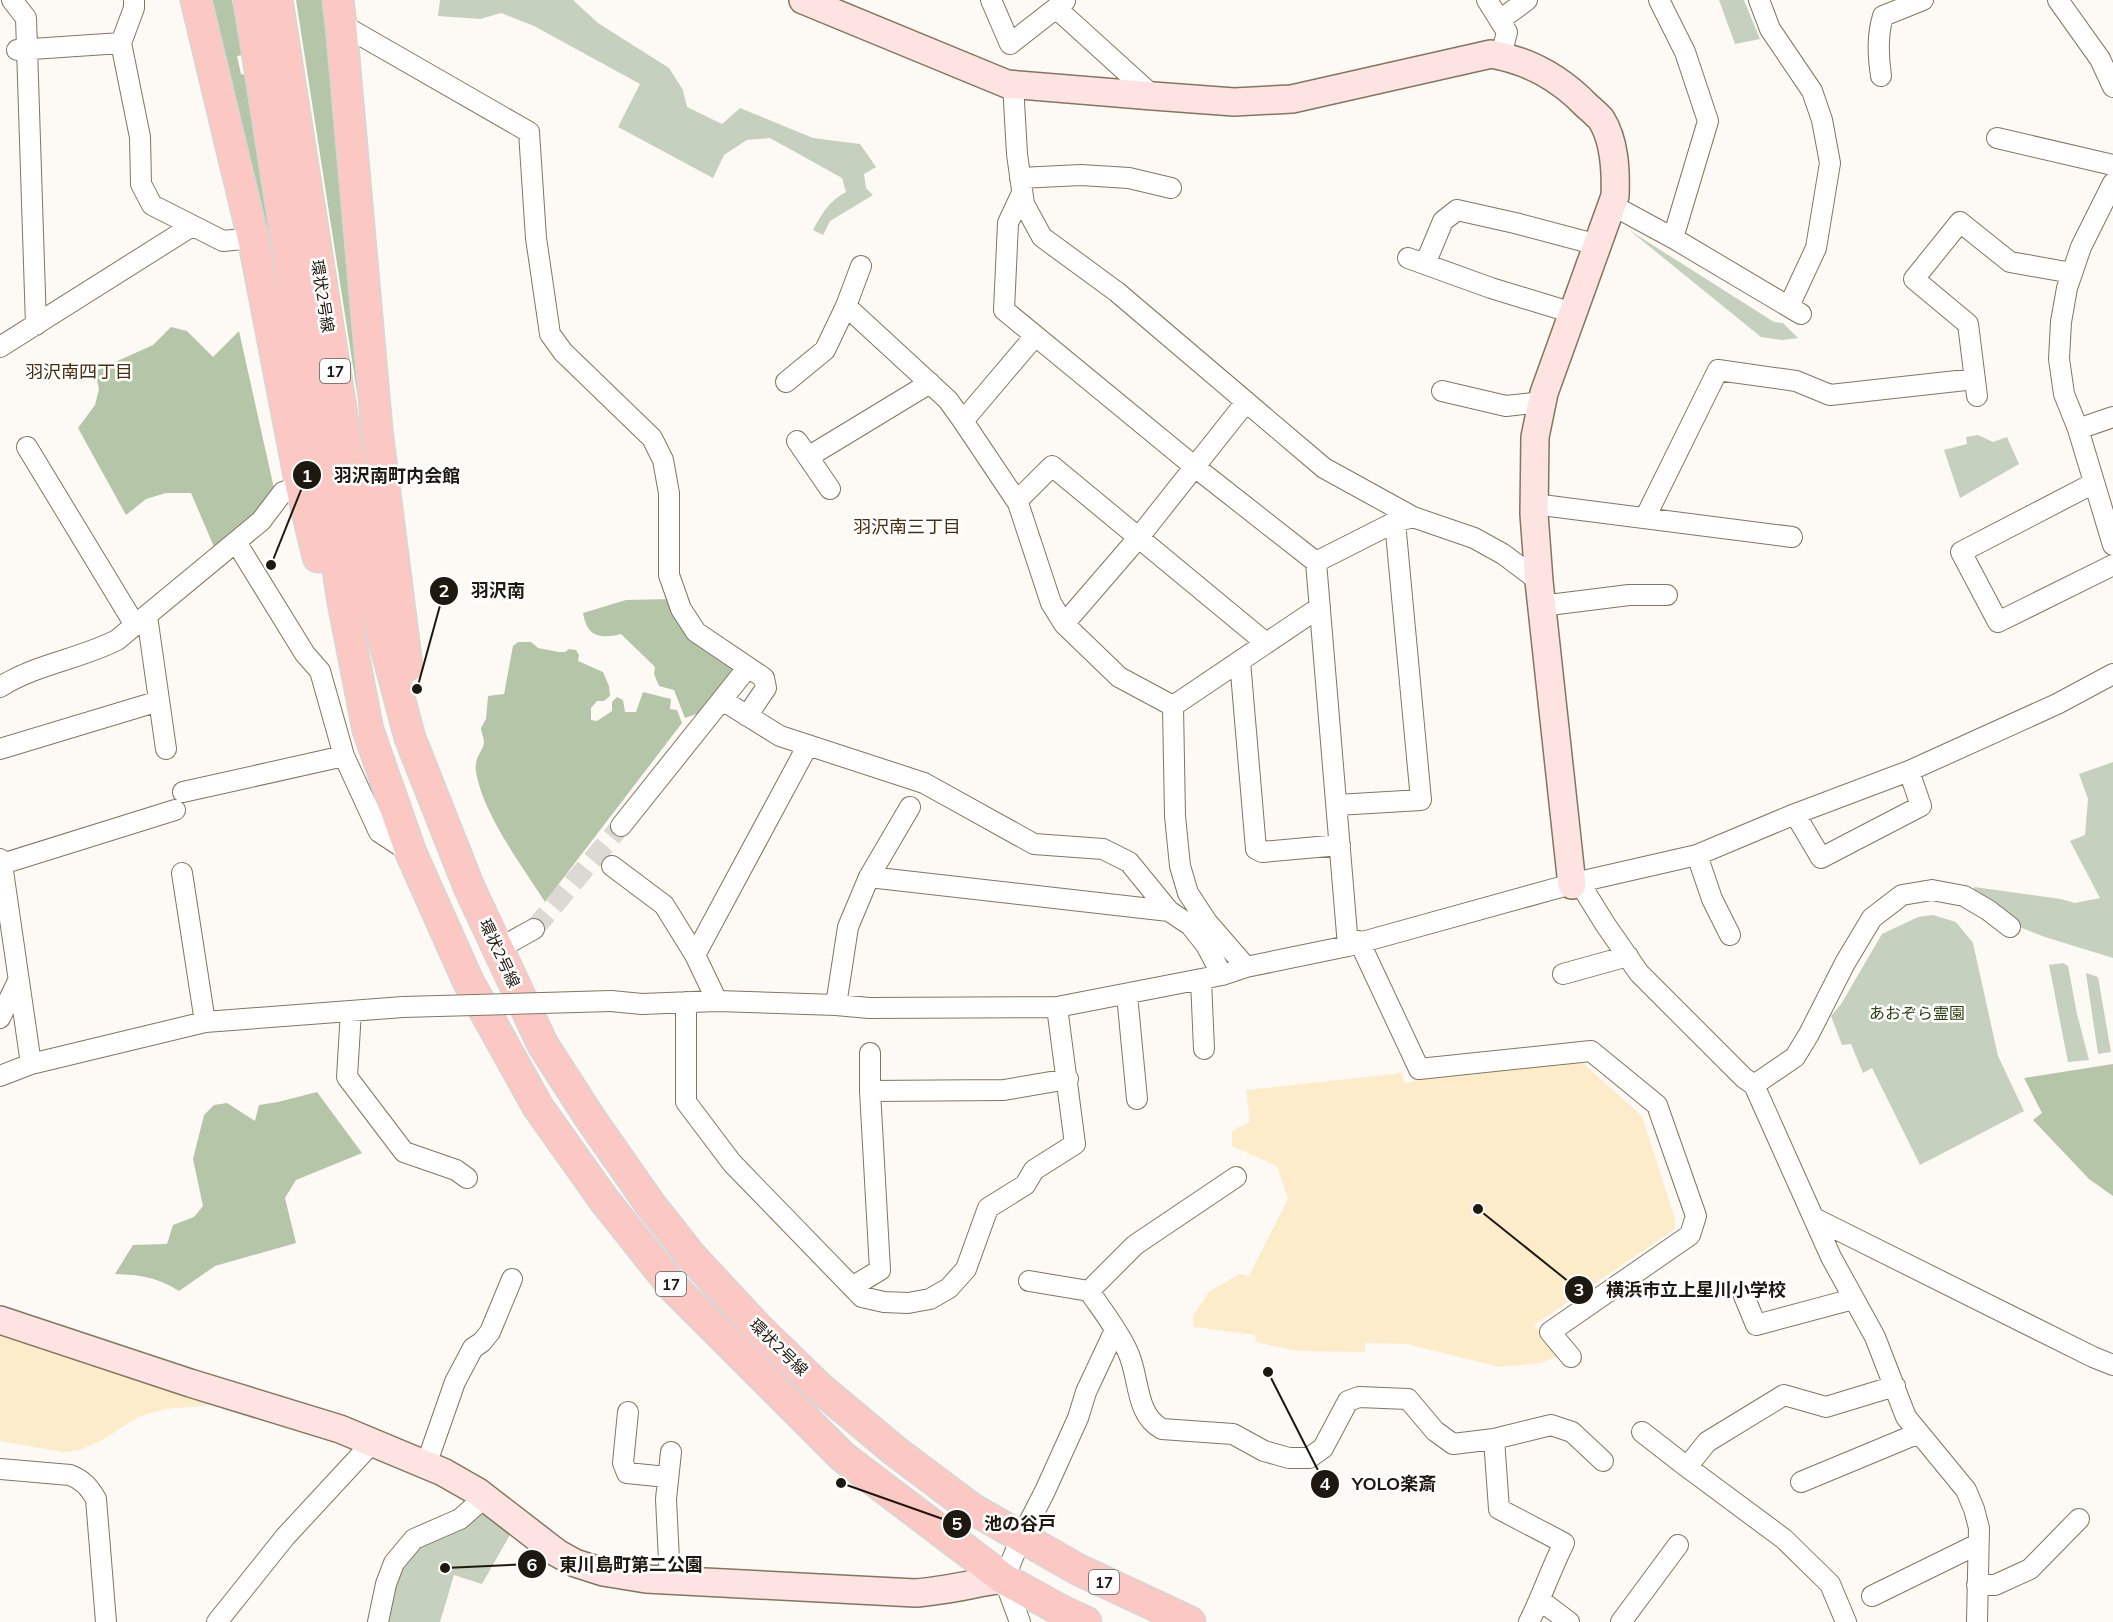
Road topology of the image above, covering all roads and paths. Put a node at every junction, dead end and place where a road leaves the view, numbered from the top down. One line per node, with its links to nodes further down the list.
1 (12, 0): 18 (street)
2 (134, 0): 17 (street)
3 (196, 0): 32 (main road)
4 (249, 0): 78 (main road, 環状2号線 / 17)
5 (277, 0): 79 (main road, 環状2号線 / 17)
6 (803, 0): 21 (street)
7 (992, 0): 14 (street)
8 (1487, 0): 16 (street)
9 (1527, 0): 16 (street)
10 (1659, 0): 31 (street)
11 (1759, 0): 31 (street)
12 (1923, 0): 20 (street)
13 (2058, 0): 22 (street)
14 (1061, 4): 23 (street)
15 (340, 12): 71 (street); 79 (main road)
16 (1500, 20): 19 (street)
17 (121, 43): 18 (street); 30 (street)
18 (22, 49): 38 (street)
19 (1501, 56): 23 (street); 29 (street)
20 (1881, 76)
21 (1013, 84): 23 (street); 27 (street)
22 (2113, 87)
23 (1153, 96)
24 (1997, 138): 25 (street)
25 (2113, 165)
26 (2113, 183): 35 (street)
27 (1021, 186): 28 (street); 39 (street); 44 (street)
28 (1171, 188)
29 (1612, 205): 31 (street); 33 (street)
30 (192, 226): 32 (street); 38 (street)
31 (1673, 237)
32 (253, 238): 52 (main road)
33 (1598, 245): 37 (street); 37 (street)
34 (861, 266): 36 (street)
35 (2072, 273): 48 (street); 56 (street)
36 (846, 306): 41 (street); 42 (street)
37 (1573, 313): 45 (street)
38 (36, 325): 40 (street)
39 (1035, 336): 47 (street); 50 (street)
40 (0, 347)
41 (786, 382)
42 (930, 383): 47 (street); 53 (street)
43 (1442, 391): 45 (street)
44 (1246, 402): 50 (street); 57 (street)
45 (1542, 402): 55 (street)
46 (2113, 417): 48 (street)
47 (963, 421): 54 (street)
48 (2078, 429): 51 (street)
49 (27, 447): 67 (street)
50 (1195, 467): 59 (street); 62 (street)
51 (2094, 483): 58 (street); 63 (street)
52 (301, 486): 61 (street); 78 (main road)
53 (830, 489)
54 (1017, 501): 59 (street); 68 (street)
55 (1534, 504): 56 (street); 64 (street)
56 (1645, 518): 60 (street)
57 (1404, 519): 62 (street); 64 (street); 86 (street)
58 (2111, 534)
59 (1139, 537): 68 (street); 69 (street)
60 (1792, 537)
61 (236, 542): 67 (street); 83 (street)
62 (1316, 562): 66 (street)
63 (2113, 565)
64 (1540, 593): 65 (street); 96 (street)
65 (1667, 595)
66 (1320, 607): 69 (street); 86 (street)
67 (141, 620): 73 (street); 75 (street)
68 (1064, 624): 76 (street)
69 (1266, 643): 70 (street)
70 (1240, 661): 76 (street); 89 (street)
71 (748, 667): 74 (street); 77 (street)
72 (2113, 674): 84 (street)
73 (0, 687)
74 (722, 700): 77 (street); 88 (street)
75 (159, 701): 81 (street); 82 (street)
76 (1173, 706): 105 (street)
77 (747, 716): 80 (street)
78 (368, 729): 90 (main road, 環状2号線 / 17)
79 (410, 738): 102 (main road, 環状2号線 / 17)
80 (808, 745): 85 (street); 103 (street)
81 (0, 749)
82 (166, 749)
83 (344, 756): 90 (street); 92 (street)
84 (1909, 771): 87 (street); 87 (street)
85 (917, 795): 95 (street); 97 (street)
86 (1337, 805): 89 (street)
87 (1795, 814): 91 (street)
88 (621, 826)
89 (1340, 845): 101 (street)
90 (411, 853): 157 (main road, 環状2号線 / 17)
91 (1697, 855): 96 (street); 100 (street)
92 (1, 861): 109 (street)
93 (612, 866): 103 (street)
94 (182, 873): 117 (street)
95 (869, 877): 97 (street); 113 (street)
96 (1575, 884): 101 (street); 104 (street)
97 (1169, 911): 106 (street)
98 (2010, 927): 123 (street)
99 (534, 929): 102 (street)
100 (1730, 934)
101 (1353, 944): 105 (street); 137 (street)
102 (498, 949): 154 (main road, 環状2号線 / 17)
103 (695, 955): 111 (street)
104 (1628, 956): 107 (street); 123 (street)
105 (1246, 967): 106 (street)
106 (1222, 975): 108 (street)
107 (1563, 975)
108 (1201, 980): 110 (street); 118 (street)
109 (18, 981): 116 (street); 120 (street)
110 (1127, 995): 114 (street); 125 (street)
111 (717, 1001): 112 (street); 113 (street)
112 (687, 1002): 115 (street, bridge); 131 (street)
113 (836, 1005): 114 (street)
114 (1057, 1007): 122 (street)
115 (351, 1011): 117 (street); 127 (street)
116 (0, 1018)
117 (205, 1022): 120 (street)
118 (1204, 1050)
119 (870, 1053): 124 (street)
120 (31, 1064): 121 (street)
121 (0, 1076)
122 (1068, 1079): 124 (street); 131 (street)
123 (1754, 1085): 128 (street)
124 (870, 1091): 131 (street)
125 (1137, 1100)
126 (1236, 1177): 132 (street)
127 (467, 1178)
128 (1814, 1218): 134 (street); 138 (street)
129 (512, 1278): 147 (street)
130 (1029, 1281): 132 (street)
131 (852, 1287)
132 (1089, 1291): 136 (street)
133 (1743, 1296): 134 (street)
134 (1853, 1299): 139 (street)
135 (0, 1320): 143 (street)
136 (1115, 1330): 142 (street); 154 (street)
137 (1571, 1357)
138 (2113, 1365)
139 (1895, 1386): 141 (street); 148 (street)
140 (628, 1412): 150 (street)
141 (1919, 1433): 151 (street); 155 (street)
142 (1494, 1439): 146 (street); 161 (street)
143 (372, 1443): 147 (street); 163 (street)
144 (1649, 1444): 148 (street)
145 (671, 1452): 150 (street)
146 (1604, 1461)
147 (426, 1465): 152 (street)
148 (1687, 1467): 171 (street)
149 (0, 1470): 162 (street)
150 (667, 1477): 158 (street)
151 (1801, 1482)
152 (485, 1497): 158 (street); 164 (street)
153 (2079, 1519): 159 (street)
154 (1021, 1538): 157 (street); 167 (main road, 環状2号線 / 17)
155 (1978, 1544): 159 (street); 160 (street)
156 (1678, 1545): 170 (street)
157 (1004, 1579): 158 (street); 165 (street); 166 (main road, 環状2号線 / 17)
158 (670, 1581)
159 (1977, 1585): 172 (street)
160 (1872, 1596)
161 (1540, 1600): 168 (street); 169 (street)
162 (106, 1622)
163 (217, 1622)
164 (378, 1622)
165 (1020, 1622)
166 (1086, 1622)
167 (1190, 1622)
168 (1529, 1622)
169 (1569, 1622)
170 (1621, 1622)
171 (1846, 1622)
172 (1977, 1622)

